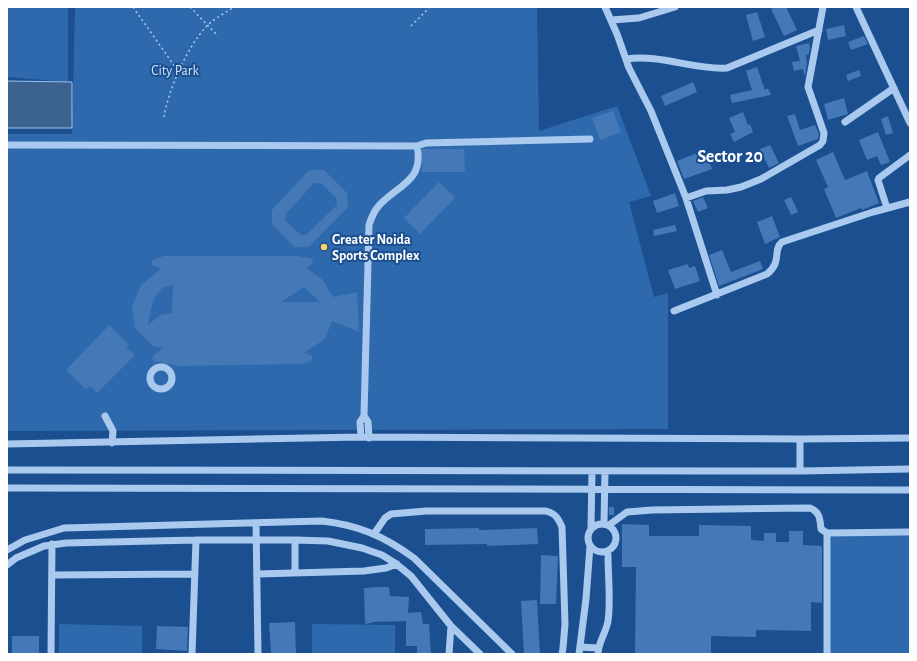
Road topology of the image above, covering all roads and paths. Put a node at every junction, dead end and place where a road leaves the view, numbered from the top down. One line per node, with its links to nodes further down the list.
1 (133, 7): 15 (path)
2 (190, 7): 10 (path)
3 (234, 7): 10 (path)
4 (430, 7): 11 (path)
5 (605, 7): 9 (street)
6 (675, 7): 9 (street)
7 (824, 7): 12 (street)
8 (856, 7): 16 (street)
9 (611, 20): 14 (street)
10 (208, 26): 13 (path); 15 (path)
11 (411, 26)
12 (819, 30): 14 (street); 24 (street)
13 (218, 36)
14 (626, 59): 24 (street)
15 (179, 72): 17 (path)
16 (894, 88): 18 (street); 19 (street)
17 (164, 117)
18 (845, 122)
19 (910, 123)
20 (590, 139): 22 (street)
21 (7, 145): 22 (street)
22 (417, 146): 30 (street)
23 (910, 155): 26 (street)
24 (686, 198): 27 (street)
25 (910, 202): 26 (street)
26 (887, 208): 27 (street)
27 (717, 295): 28 (street)
28 (674, 311)
29 (105, 416): 35 (street)
30 (364, 416): 31 (street); 32 (street)
31 (361, 438): 32 (street); 35 (street)
32 (369, 438): 34 (street)
33 (910, 438): 34 (street)
34 (800, 439): 41 (street)
35 (112, 443): 36 (street)
36 (7, 444)
37 (910, 469): 41 (street)
38 (7, 470): 39 (street)
39 (592, 471): 40 (street); 43 (street)
40 (605, 471): 41 (street); 44 (street)
41 (800, 471)
42 (7, 488): 43 (street)
43 (592, 489): 44 (street); 48 (street)
44 (604, 489): 45 (street); 47 (street)
45 (910, 490)
46 (256, 523): 51 (street); 53 (street); 57 (street)
47 (606, 524): 48 (street); 50 (street); 58 (street)
48 (591, 528): 56 (street)
49 (910, 532): 50 (street)
50 (827, 533): 75 (street)
51 (374, 534): 73 (street); 74 (street)
52 (196, 540): 53 (street); 55 (street); 62 (street)
53 (257, 540): 54 (street); 63 (street)
54 (295, 540): 59 (street); 61 (street)
55 (52, 544): 60 (street); 64 (street)
56 (590, 546): 58 (street); 66 (street)
57 (7, 550)
58 (606, 552): 67 (street)
59 (397, 564): 61 (street); 65 (street)
60 (7, 565)
61 (295, 573): 63 (street)
62 (195, 574): 64 (street); 69 (street)
63 (258, 574): 70 (street)
64 (52, 575): 68 (street)
65 (451, 626): 71 (street); 72 (street)
66 (579, 650): 67 (street)
67 (598, 651)
68 (52, 654)
69 (192, 654)
70 (258, 654)
71 (449, 654)
72 (480, 654)
73 (512, 654)
74 (562, 654)
75 (827, 654)

